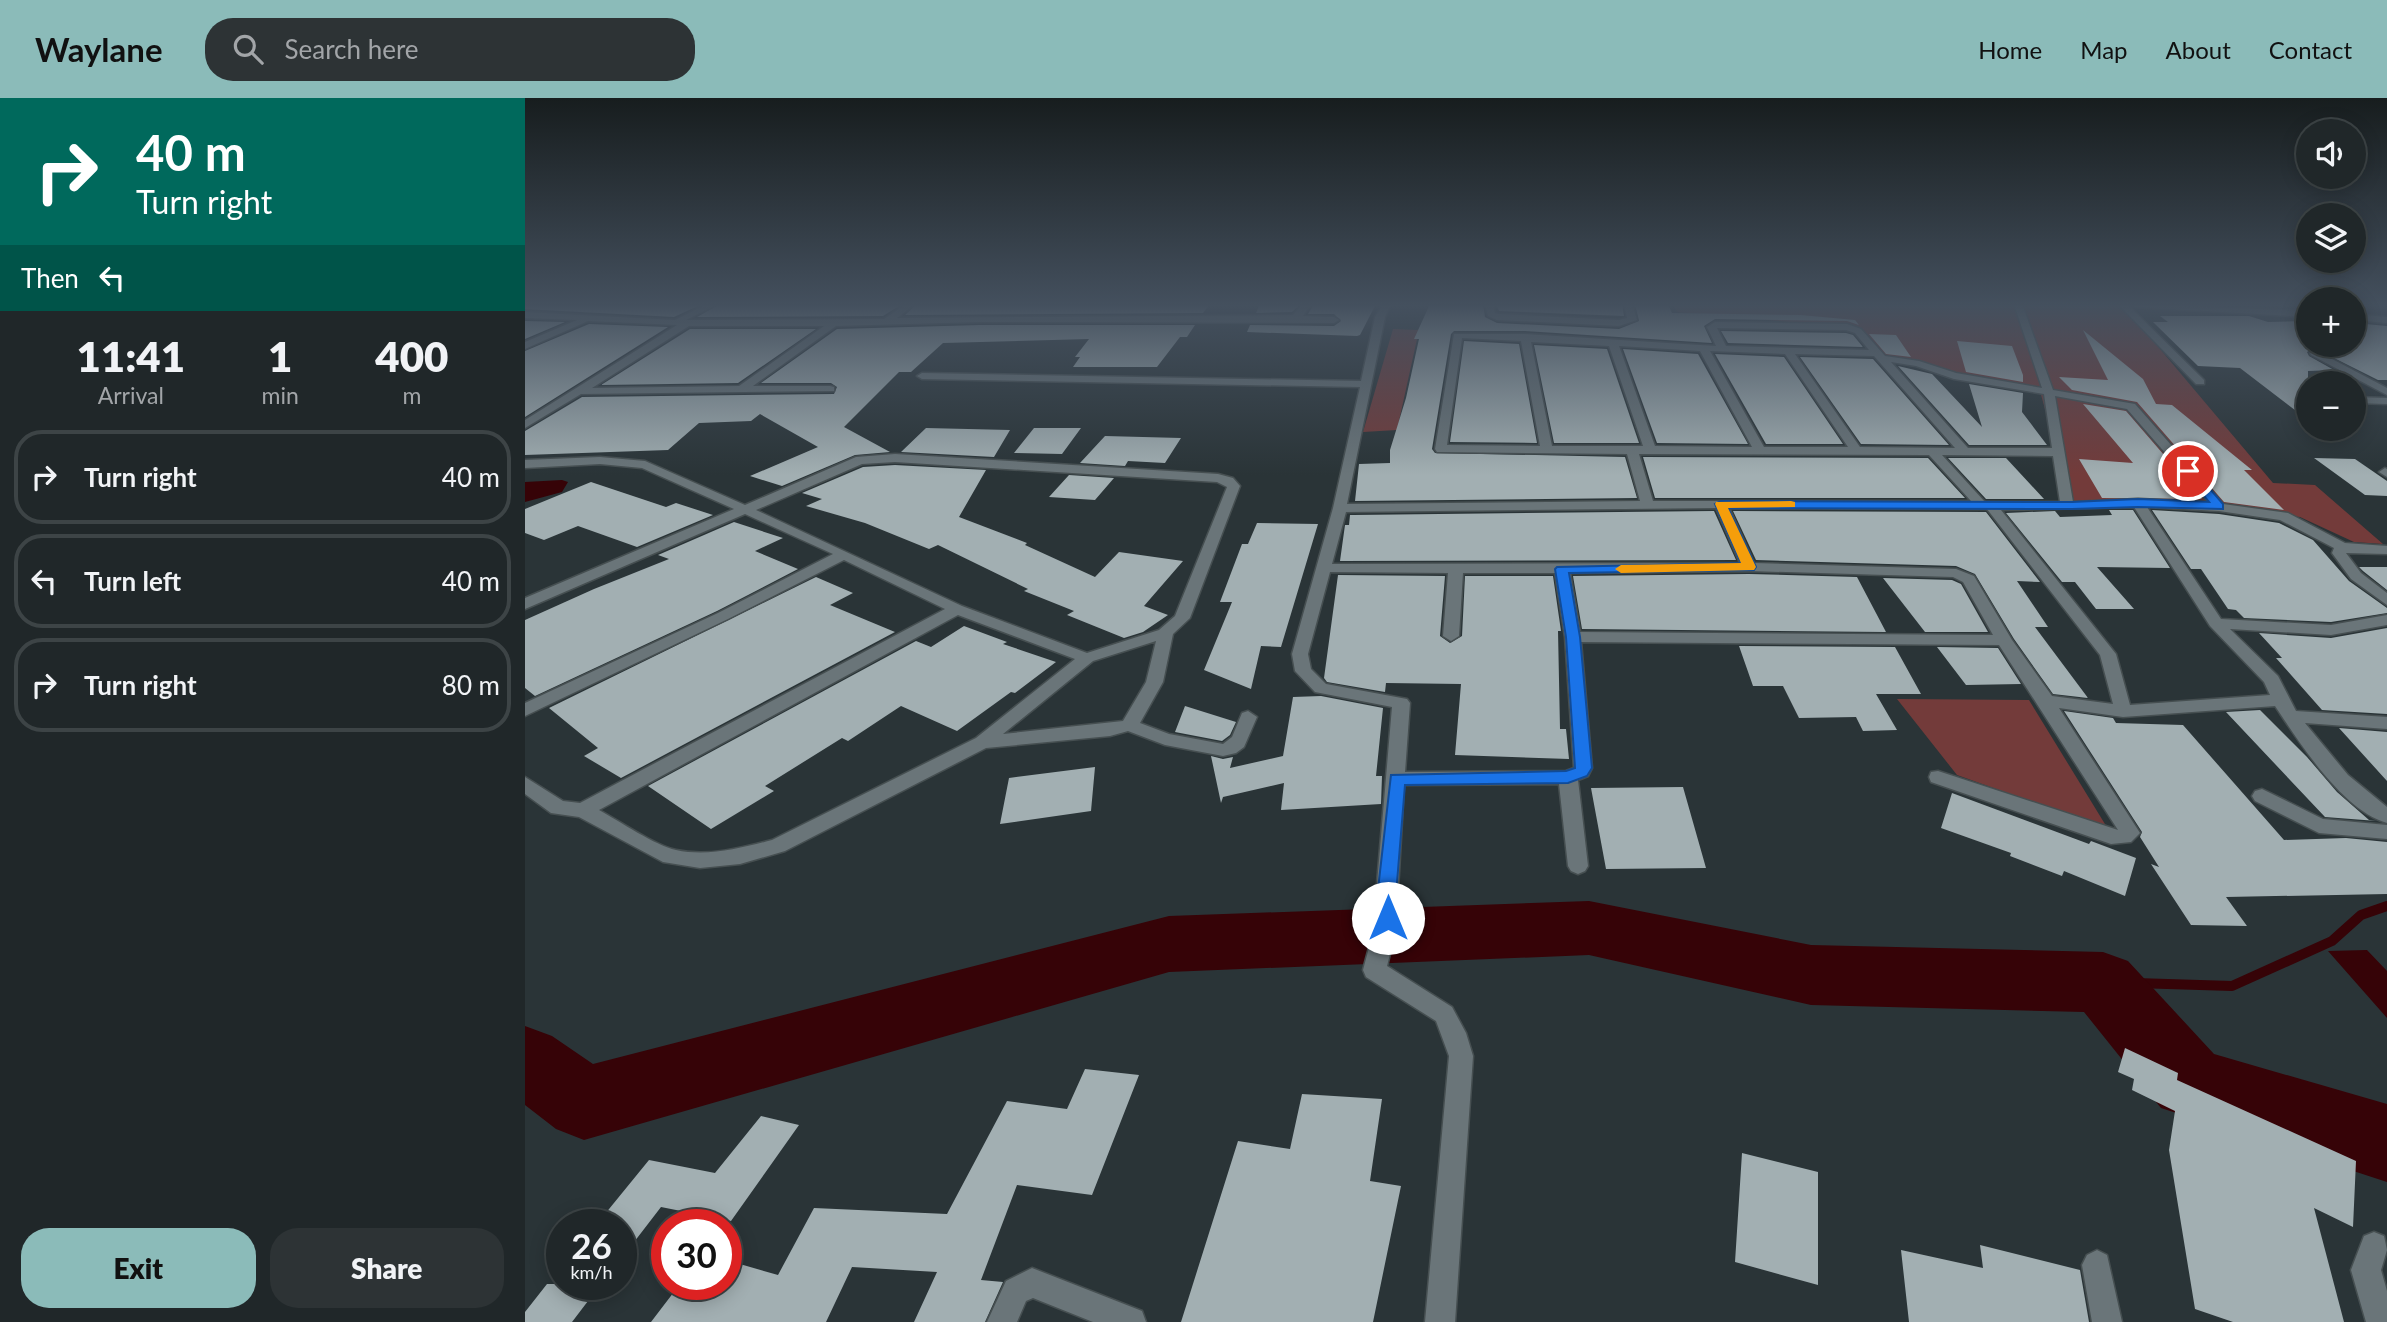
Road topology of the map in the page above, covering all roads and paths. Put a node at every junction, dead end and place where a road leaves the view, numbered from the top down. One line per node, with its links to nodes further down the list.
1 (625, 361): 19 (street)
2 (781, 361): 18 (street)
3 (1372, 361): 16 (street)
4 (1453, 361): 25 (street)
5 (1530, 361): 25 (street)
6 (1620, 361): 26 (street)
7 (1711, 361): 27 (street)
8 (1795, 361): 29 (street)
9 (1885, 361): 31 (street)
10 (1912, 361): 21 (street)
11 (2038, 361): 21 (street)
12 (2179, 361): 15 (street)
13 (2330, 361): 20 (street)
14 (922, 376): 16 (street)
15 (2200, 382)
16 (1368, 384): 40 (street)
17 (830, 389): 18 (street)
18 (741, 390): 19 (street)
19 (576, 391): 24 (street)
20 (2387, 391)
21 (2049, 393): 32 (street); 39 (street)
22 (2366, 400): 23 (street)
23 (2387, 401)
24 (525, 425)
25 (1547, 449): 28 (street)
26 (1650, 449): 27 (street); 28 (street)
27 (1759, 449): 29 (street)
28 (1632, 450): 36 (street)
29 (1856, 450): 30 (street)
30 (1932, 451): 31 (street); 37 (street)
31 (1965, 452): 32 (street)
32 (2059, 453): 38 (street)
33 (525, 464): 41 (street)
34 (2138, 503): 38 (street); 39 (street); 53 (street)
35 (1721, 504): 36 (street); 37 (street); 45 (street)
36 (1648, 505): 40 (street)
37 (1985, 505): 38 (street); 62 (street)
38 (2067, 506)
39 (2219, 506): 42 (street)
40 (1340, 508): 46 (street)
41 (746, 510): 44 (street); 50 (street); 54 (street)
42 (2341, 547): 43 (street); 49 (street)
43 (2387, 550)
44 (844, 554): 51 (street); 61 (street)
45 (1749, 567): 48 (street); 57 (street)
46 (1325, 568): 47 (street); 69 (street)
47 (1456, 569): 48 (street); 55 (street)
48 (1562, 569): 56 (street)
49 (2387, 600)
50 (525, 604)
51 (957, 609): 58 (street); 72 (street)
52 (2387, 620): 53 (street)
53 (2216, 623): 60 (street)
54 (1165, 633): 58 (street); 65 (street)
55 (1451, 636)
56 (1573, 637): 57 (street); 67 (street)
57 (2004, 640): 59 (street)
58 (1087, 658): 66 (street)
59 (2046, 701): 62 (street); 68 (street)
60 (2285, 708): 62 (street); 64 (street); 73 (street)
61 (525, 710)
62 (2123, 711)
63 (1248, 718): 65 (street)
64 (2387, 723)
65 (1129, 725): 66 (street)
66 (982, 742): 72 (street)
67 (1568, 777): 69 (street); 75 (street)
68 (1938, 777)
69 (1397, 779): 80 (street)
70 (525, 785): 72 (street)
71 (2262, 796): 74 (street)
72 (583, 810)
73 (2387, 816)
74 (2387, 832)
75 (1578, 866)
76 (2374, 1246): 82 (street)
77 (2097, 1265): 81 (street)
78 (1002, 1322): 79 (street)
79 (1131, 1322)
80 (1440, 1322)
81 (2106, 1322)
82 (2381, 1322)

